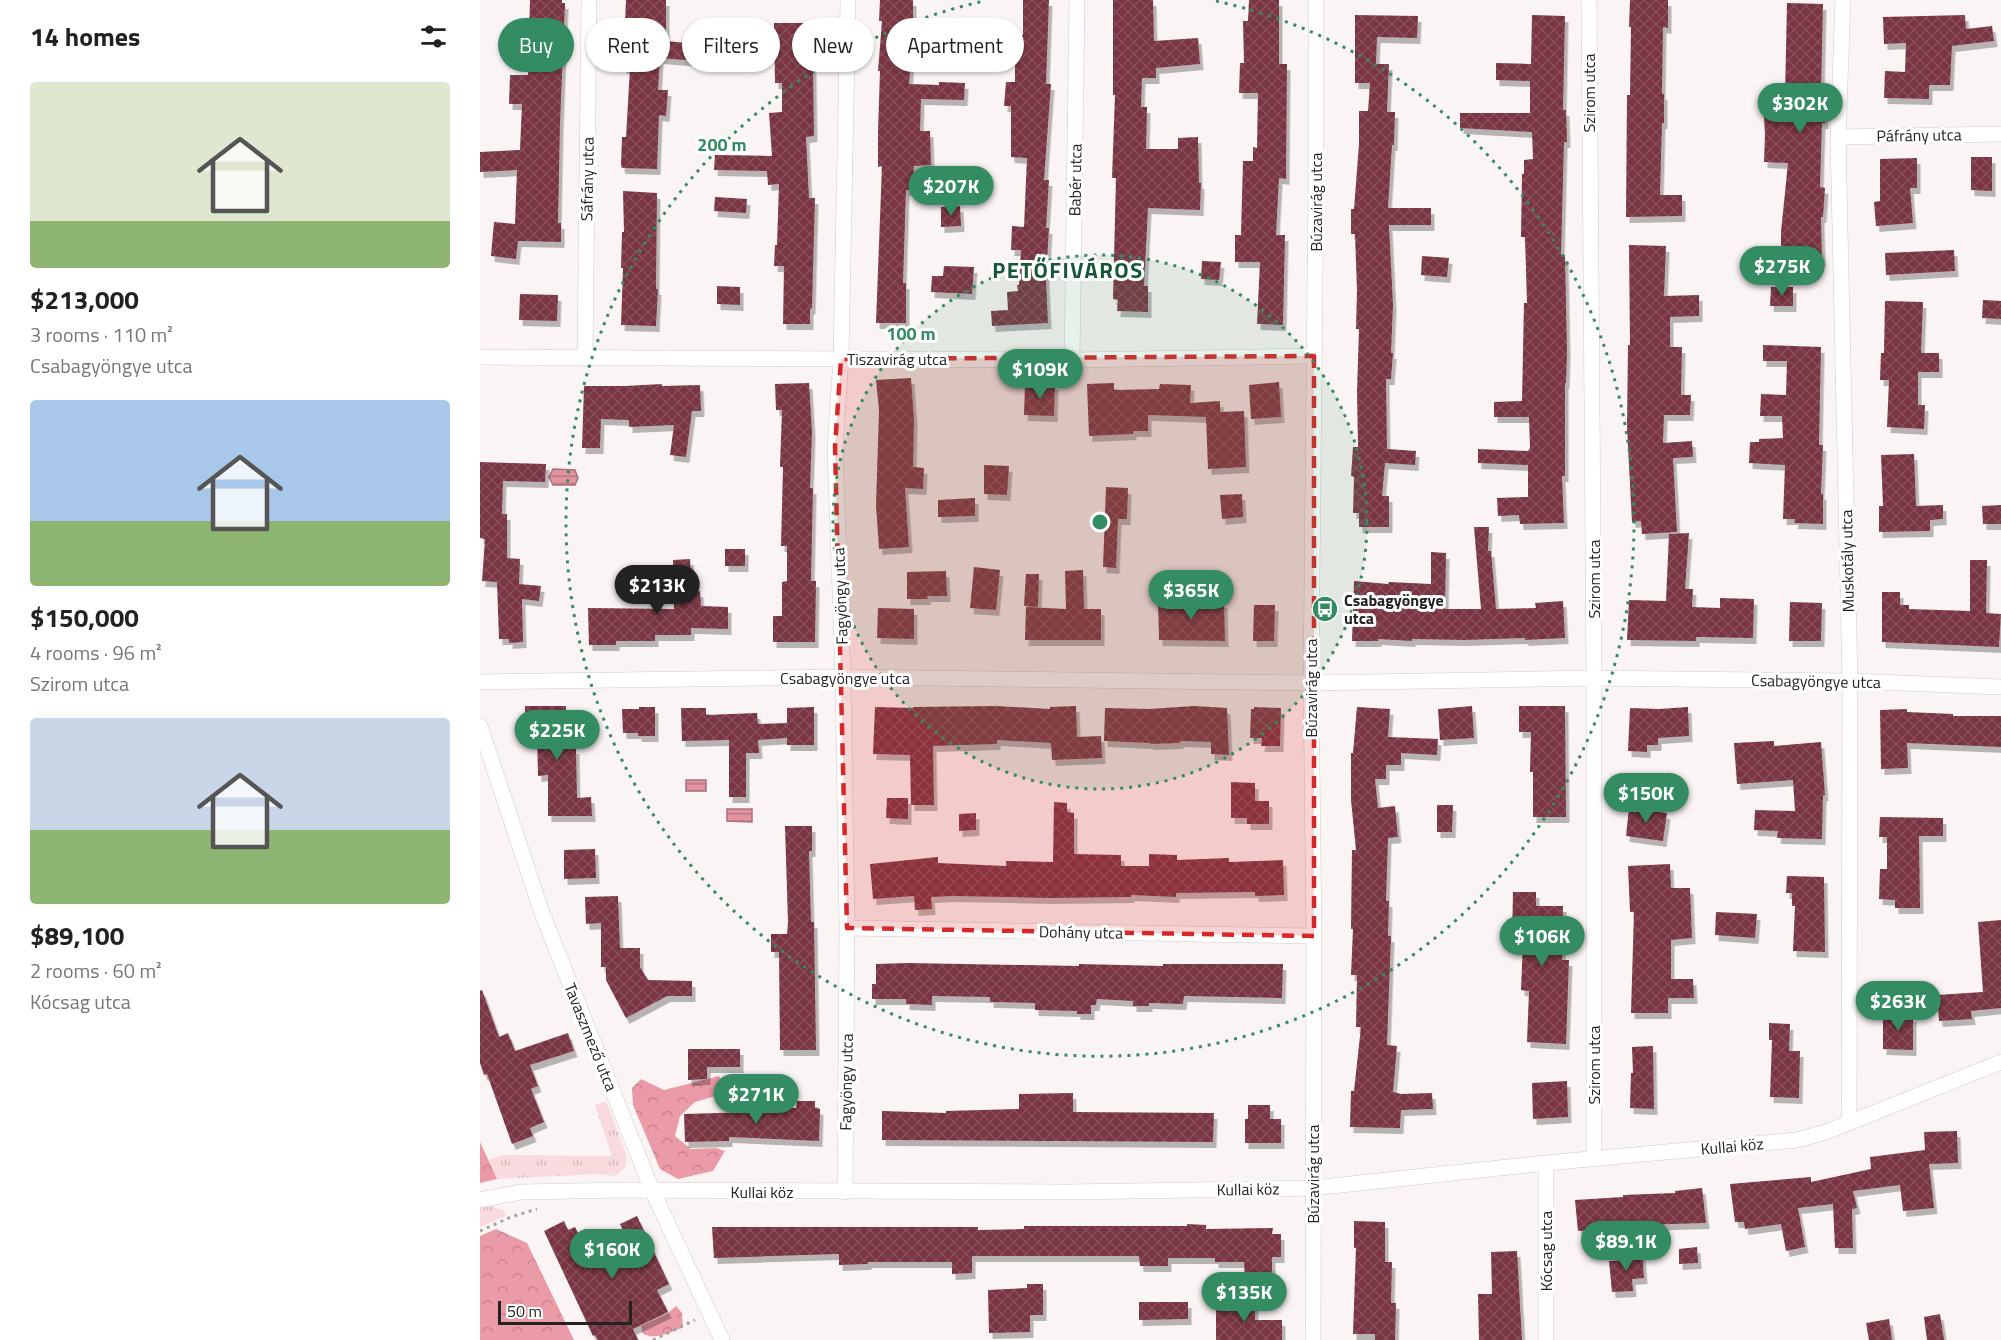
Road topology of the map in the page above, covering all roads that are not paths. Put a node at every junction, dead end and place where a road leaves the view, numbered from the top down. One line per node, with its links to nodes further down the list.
1 (589, 0): 11 (street, Sáfrány utca)
2 (848, 0): 12 (street, Fagyöngy utca)
3 (1077, 0): 13 (street, Babér utca)
4 (1316, 0): 9 (street, Búzavirág utca)
5 (1589, 0): 15 (street, Szirom utca)
6 (1843, 0): 8 (street, Muskotály utca)
7 (2001, 134): 8 (street, Páfrány utca)
8 (1838, 136): 16 (street, Muskotály utca)
9 (1314, 356): 13 (street, Tiszavirág utca); 18 (street, Búzavirág utca)
10 (480, 357): 11 (street, Tiszavirág utca)
11 (585, 358): 12 (street, Tiszavirág utca)
12 (841, 359): 13 (street, Tiszavirág utca); 14 (street, Fagyöngy utca)
13 (1072, 360)
14 (843, 677): 17 (street, Csabagyöngye utca); 18 (street, Csabagyöngye utca); 21 (street, Fagyöngy utca)
15 (1594, 678): 16 (street, Csabagyöngye utca); 18 (street, Csabagyöngye utca); 25 (street, Szirom utca)
16 (1850, 681): 19 (street, Csabagyöngye utca); 24 (street, Muskotály utca)
17 (480, 682)
18 (1311, 683): 22 (street, Búzavirág utca)
19 (2001, 687)
20 (480, 726): 28 (street, Tavaszmező utca)
21 (847, 928): 22 (street, Dohány utca); 29 (street, Fagyöngy utca)
22 (1314, 936): 27 (street, Búzavirág utca)
23 (2001, 1062): 24 (street, Kullai köz)
24 (1849, 1123): 25 (street, Kullai köz)
25 (1594, 1159): 26 (street, Kullai köz)
26 (1545, 1163): 27 (street, Kullai köz); 33 (street, Kócsag utca)
27 (1313, 1188): 29 (street, Kullai köz); 32 (street, Búzavirág utca)
28 (652, 1190): 29 (street, Kullai köz); 30 (street, Kullai köz); 31 (street, Tavaszmező utca)
29 (844, 1192)
30 (480, 1200)
31 (722, 1340)
32 (1313, 1340)
33 (1546, 1340)

